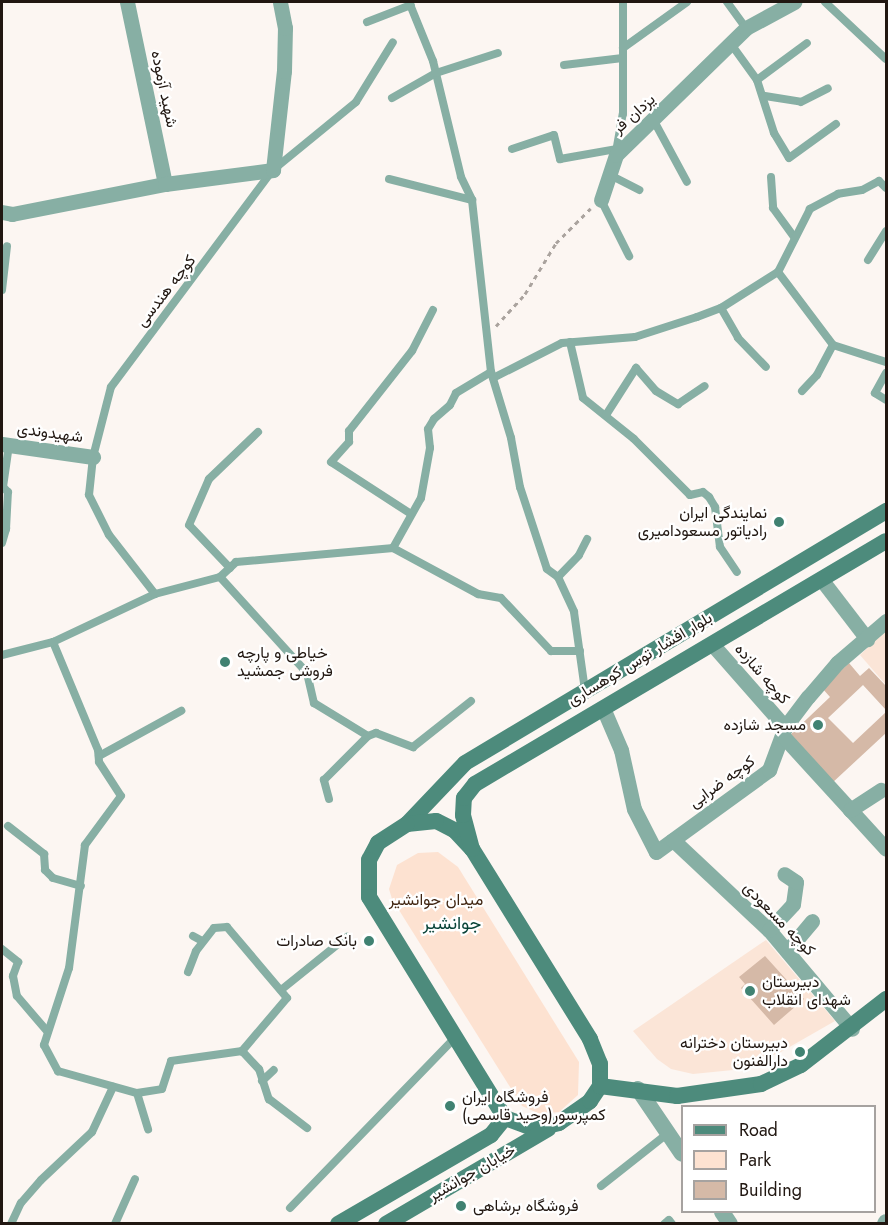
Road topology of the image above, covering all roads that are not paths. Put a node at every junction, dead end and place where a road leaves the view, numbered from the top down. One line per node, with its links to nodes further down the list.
1 (132, 2): 33 (street, شهید آزموده)
2 (280, 2): 28 (street)
3 (623, 2): 14 (lane)
4 (687, 2): 14 (lane)
5 (727, 2): 10 (lane)
6 (794, 2): 10 (street, یزدان فر)
7 (825, 2): 17 (lane)
8 (410, 3): 9 (lane); 19 (lane)
9 (367, 22)
10 (746, 28): 13 (street, یزدان فر)
11 (393, 42): 28 (lane, کوچه هندسی)
12 (807, 43): 20 (lane)
13 (731, 44): 20 (lane); 24 (street, یزدان فر)
14 (623, 48): 16 (lane)
15 (498, 53): 19 (lane)
16 (623, 58): 18 (lane); 27 (lane)
17 (886, 59)
18 (564, 65)
19 (436, 73): 23 (lane); 36 (lane)
20 (757, 80): 22 (lane)
21 (828, 88): 22 (lane)
22 (765, 96): 25 (lane)
23 (392, 98)
24 (654, 121): 27 (street, یزدان فر); 32 (lane)
25 (836, 124)
26 (512, 149): 27 (lane)
27 (616, 152): 29 (street, یزدان فر)
28 (273, 170): 33 (street); 60 (lane, کوچه هندسی)
29 (610, 176): 35 (lane); 37 (street, یزدان فر)
30 (771, 177): 40 (lane)
31 (389, 179): 36 (lane)
32 (687, 182)
33 (165, 183): 38 (street)
34 (886, 188): 40 (lane)
35 (639, 190)
36 (472, 200): 53 (lane)
37 (602, 200): 42 (lane)
38 (2, 212)
39 (886, 231): 43 (lane)
40 (794, 237): 44 (lane)
41 (7, 246): 45 (lane)
42 (629, 256)
43 (868, 260)
44 (778, 272): 46 (lane); 49 (lane)
45 (2, 290)
46 (721, 308): 48 (lane); 51 (lane)
47 (433, 310): 62 (lane)
48 (570, 342): 53 (lane); 57 (lane)
49 (833, 345): 50 (lane); 55 (lane)
50 (886, 362)
51 (766, 367)
52 (886, 373): 56 (lane)
53 (492, 375): 62 (lane); 70 (lane)
54 (705, 386): 57 (lane)
55 (802, 391)
56 (886, 400)
57 (606, 415): 68 (lane)
58 (258, 432): 67 (lane)
59 (5, 444): 60 (street, شهیدوندی); 65 (lane)
60 (93, 457): 72 (lane, کوچه هندسی)
61 (886, 512): 79 (main road, بلوار افشار توس کوهساری)
62 (411, 514): 66 (lane)
63 (587, 538): 70 (lane)
64 (886, 541): 71 (main road, بلوار افشار توس کوهساری)
65 (2, 543)
66 (393, 548): 67 (lane); 77 (lane)
67 (230, 568): 69 (lane)
68 (736, 572)
69 (220, 577): 72 (lane); 84 (lane)
70 (558, 577): 77 (lane)
71 (821, 579): 74 (street); 76 (main road, بلوار افشار توس کوهساری)
72 (155, 594): 75 (lane)
73 (886, 621): 74 (street, کوچه ضرابی)
74 (867, 639): 83 (street, کوچه ضرابی)
75 (53, 642): 78 (lane); 85 (lane)
76 (712, 644): 81 (main road, بلوار افشار توس کوهساری); 83 (street, کوچه شازده)
77 (580, 651): 79 (lane)
78 (2, 655)
79 (585, 693): 89 (main road, بلوار افشار توس کوهساری)
80 (471, 701): 84 (lane)
81 (603, 708): 91 (street, کوچه ضرابی); 92 (main road, بلوار افشار توس کوهساری)
82 (181, 711): 85 (lane)
83 (783, 731): 88 (street, کوچه شازده); 91 (street, کوچه ضرابی)
84 (368, 736): 87 (lane)
85 (99, 756): 95 (lane)
86 (881, 790): 88 (street)
87 (330, 799)
88 (850, 810): 93 (street, کوچه شازده)
89 (407, 824): 92 (main road); 108 (main road)
90 (8, 826): 95 (lane)
91 (673, 840): 97 (street, کوچه مسعودی)
92 (472, 849): 112 (main road)
93 (886, 849)
94 (784, 874): 97 (street)
95 (81, 886): 107 (lane)
96 (812, 921): 102 (street)
97 (769, 930): 102 (street, کوچه مسعودی)
98 (193, 936): 100 (lane)
99 (347, 937): 104 (lane)
100 (202, 941): 103 (lane); 104 (lane)
101 (2, 950): 107 (lane)
102 (787, 951): 106 (street, کوچه مسعودی)
103 (188, 972)
104 (281, 990): 109 (lane)
105 (886, 999): 106 (main road)
106 (852, 1029): 114 (main road)
107 (46, 1030): 113 (lane)
108 (455, 1038): 116 (main road); 124 (lane)
109 (242, 1051): 111 (lane); 115 (lane)
110 (274, 1070): 111 (lane)
111 (262, 1082): 118 (lane)
112 (600, 1086): 114 (main road); 117 (main road)
113 (113, 1087): 115 (lane); 125 (lane)
114 (638, 1089): 120 (street)
115 (137, 1093): 119 (lane)
116 (505, 1118): 117 (main road); 127 (main road, خیابان جوانشیر)
117 (559, 1123): 128 (main road, خیابان جوانشیر)
118 (307, 1128)
119 (148, 1129)
120 (668, 1133): 121 (street); 123 (lane)
121 (681, 1152)
122 (135, 1179): 126 (lane)
123 (601, 1186)
124 (290, 1208)
125 (11, 1224)
126 (114, 1224)
127 (338, 1224)
128 (386, 1224)
129 (664, 1224): 130 (lane)
130 (672, 1224)

